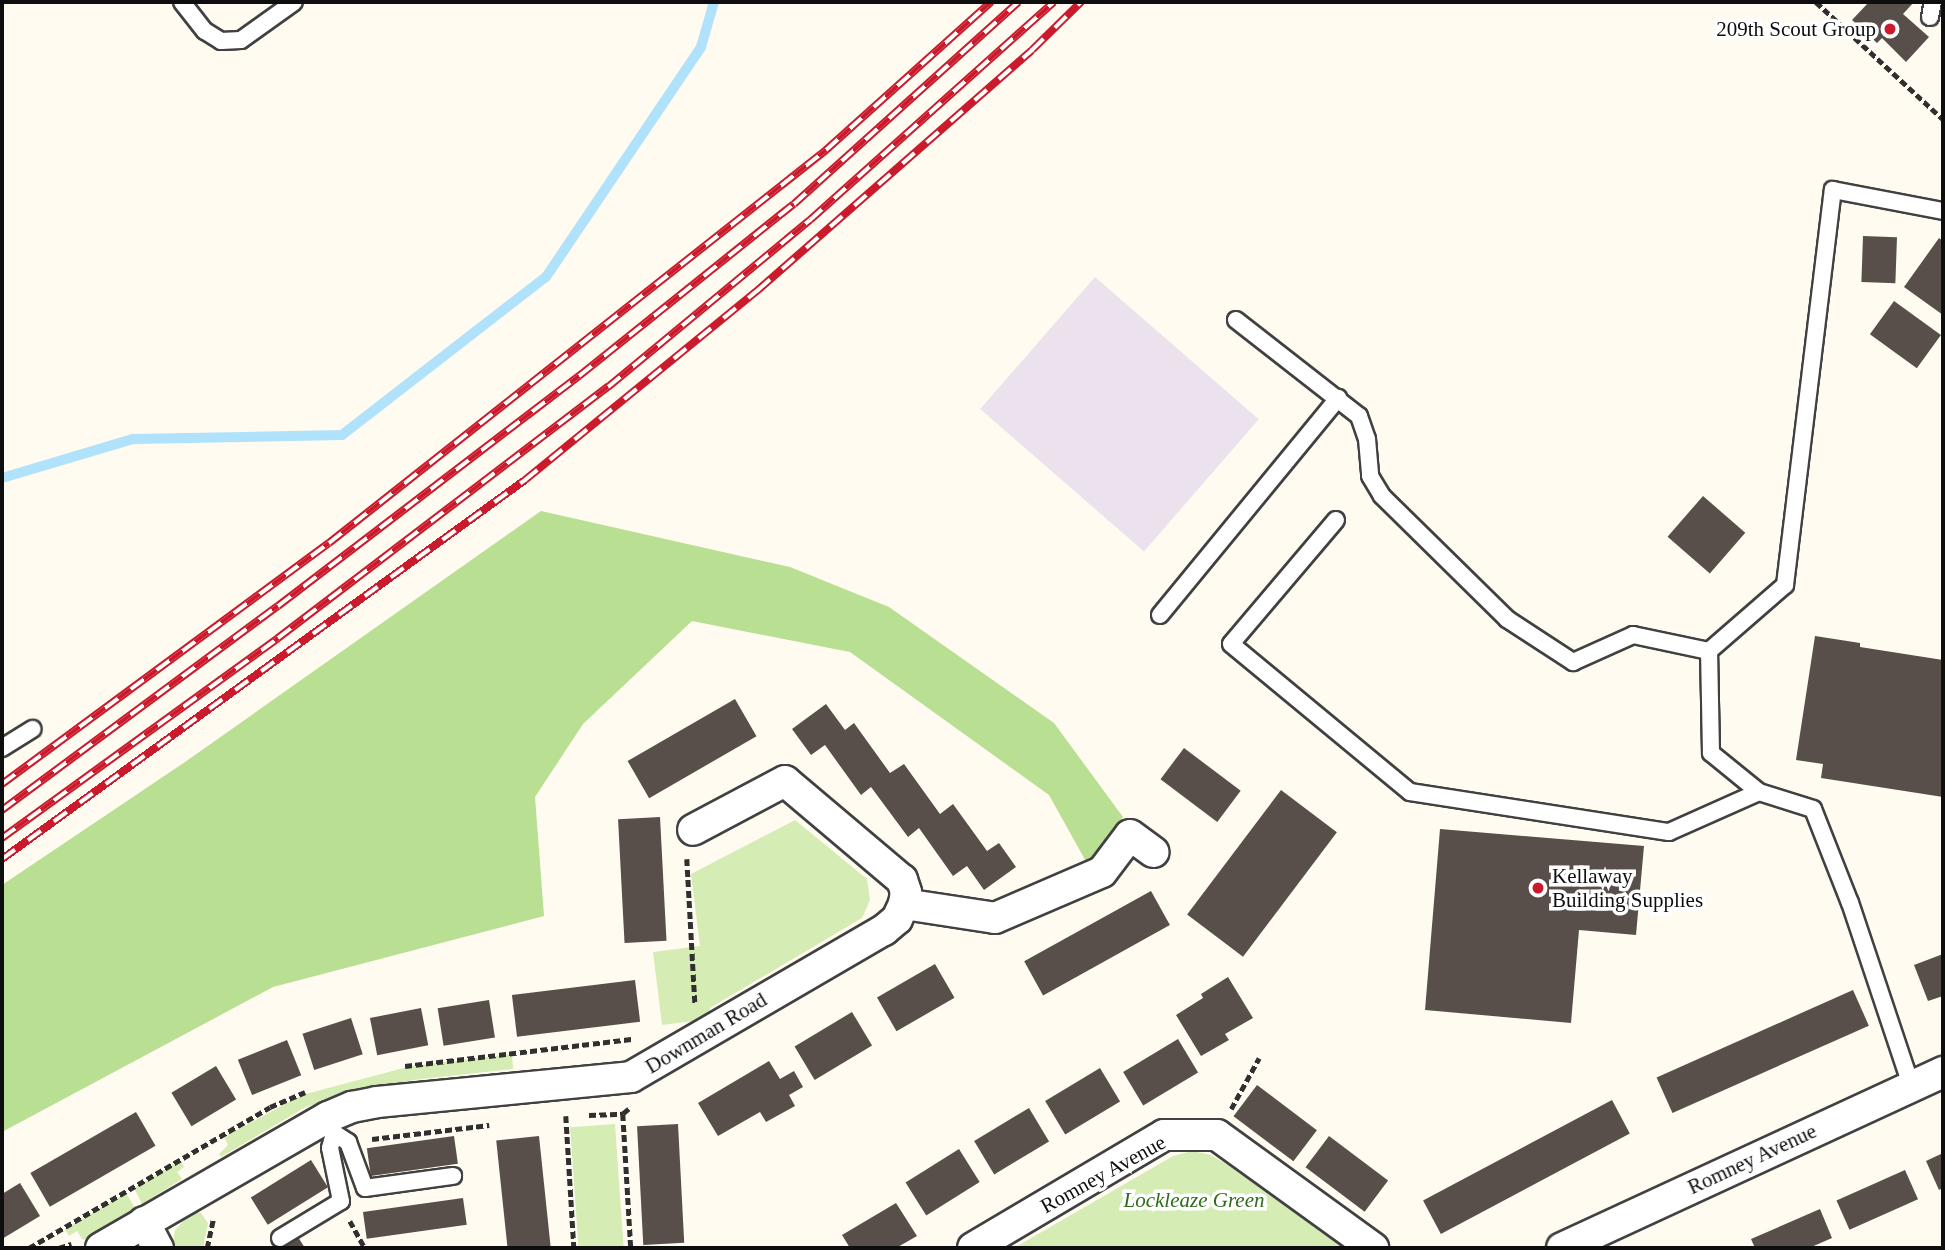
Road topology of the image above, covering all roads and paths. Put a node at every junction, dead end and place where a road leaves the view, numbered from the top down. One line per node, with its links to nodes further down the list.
1 (183, 2): 2 (lane)
2 (294, 2)
3 (1816, 2): 4 (path)
4 (1943, 119)
5 (1943, 211): 10 (lane)
6 (1236, 320): 7 (lane)
7 (1338, 398): 9 (lane); 10 (lane)
8 (1336, 520): 13 (lane)
9 (1160, 615)
10 (1709, 651): 13 (lane)
11 (33, 729): 12 (lane)
12 (2, 748)
13 (1759, 793): 20 (lane)
14 (690, 838): 16 (street); 17 (path)
15 (1153, 852): 16 (street)
16 (904, 904): 17 (street, Downman Road)
17 (697, 1036): 24 (street, Downman Road)
18 (1258, 1058): 25 (path)
19 (1943, 1072): 20 (street, Romney Avenue)
20 (1911, 1085): 39 (street, Romney Avenue)
21 (633, 1105): 22 (path)
22 (623, 1114): 35 (path); 36 (path)
23 (496, 1124): 26 (path)
24 (331, 1125): 27 (lane); 28 (street, Downman Road); 29 (lane)
25 (1217, 1135): 37 (street, Romney Avenue); 38 (street)
26 (362, 1140)
27 (453, 1176)
28 (144, 1222): 31 (street, Downman Road); 33 (street)
29 (280, 1238)
30 (361, 1242): 34 (path)
31 (88, 1245): 32 (path)
32 (59, 1248)
33 (158, 1248)
34 (365, 1248)
35 (574, 1248)
36 (631, 1248)
37 (974, 1248)
38 (1374, 1248)
39 (1562, 1248)

